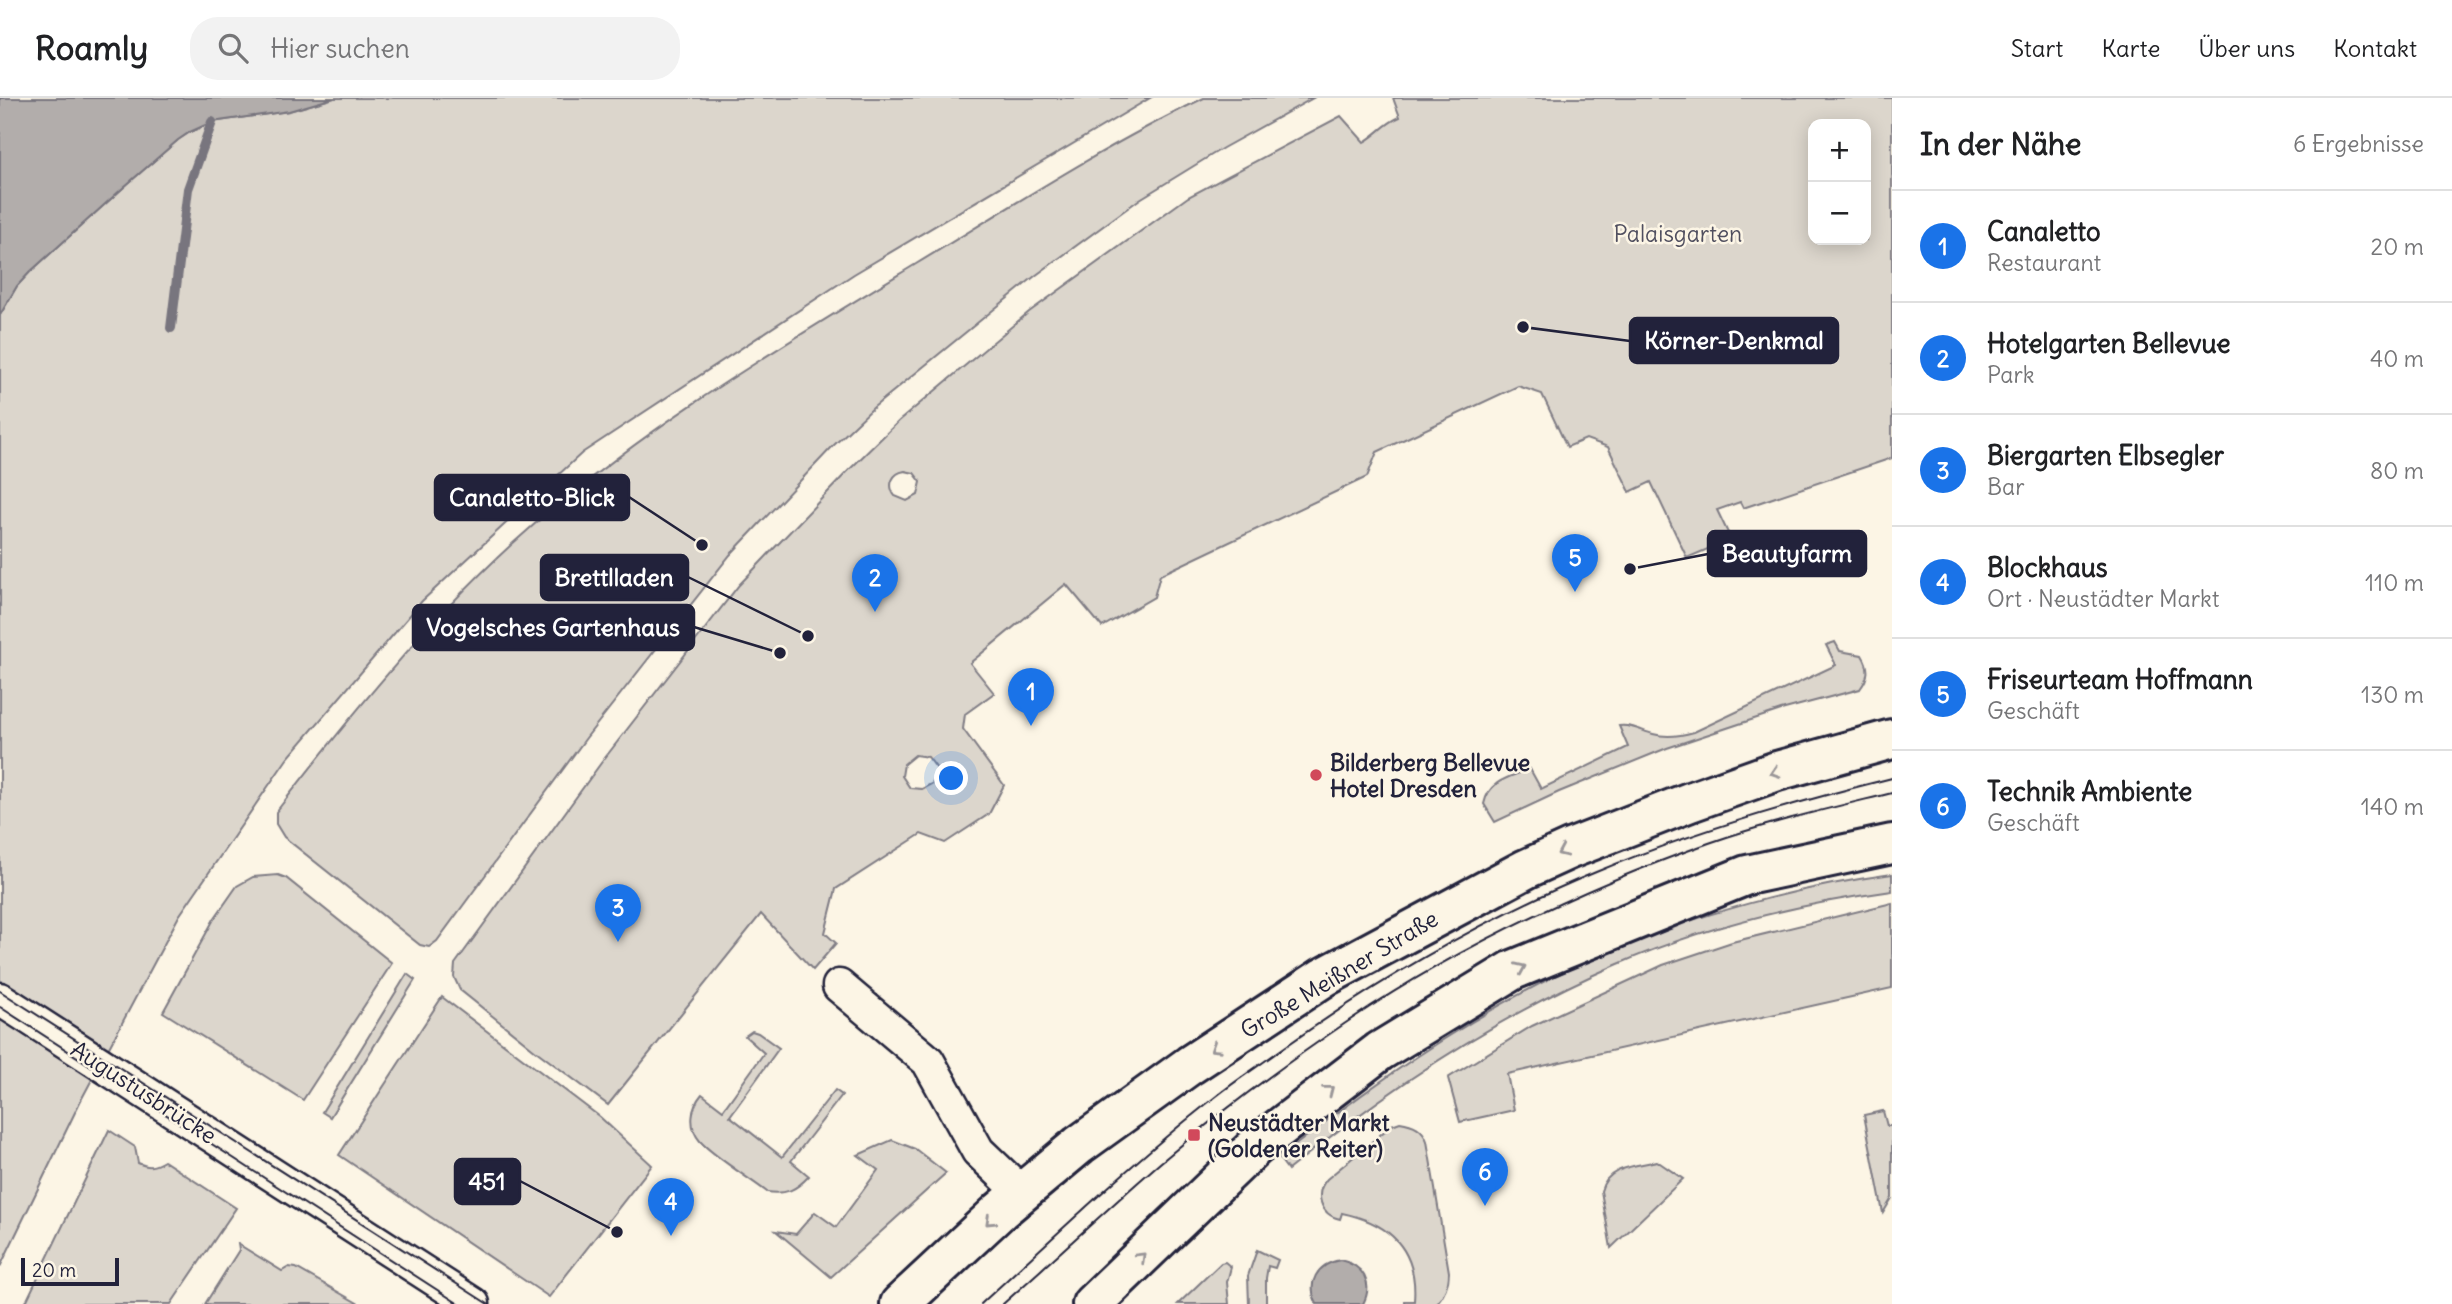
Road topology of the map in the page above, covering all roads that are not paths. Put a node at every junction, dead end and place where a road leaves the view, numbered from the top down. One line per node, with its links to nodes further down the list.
1 (1892, 739): 5 (main road, Große Meißner Straße, one-way to 5)
2 (1889, 850): 8 (main road, one-way to 2)
3 (839, 986): 5 (street)
4 (0, 999): 6 (street, Augustusbrücke)
5 (1022, 1193): 7 (main road, Große Meißner Straße, one-way to 7)
6 (473, 1304)
7 (900, 1304)
8 (1092, 1304)

